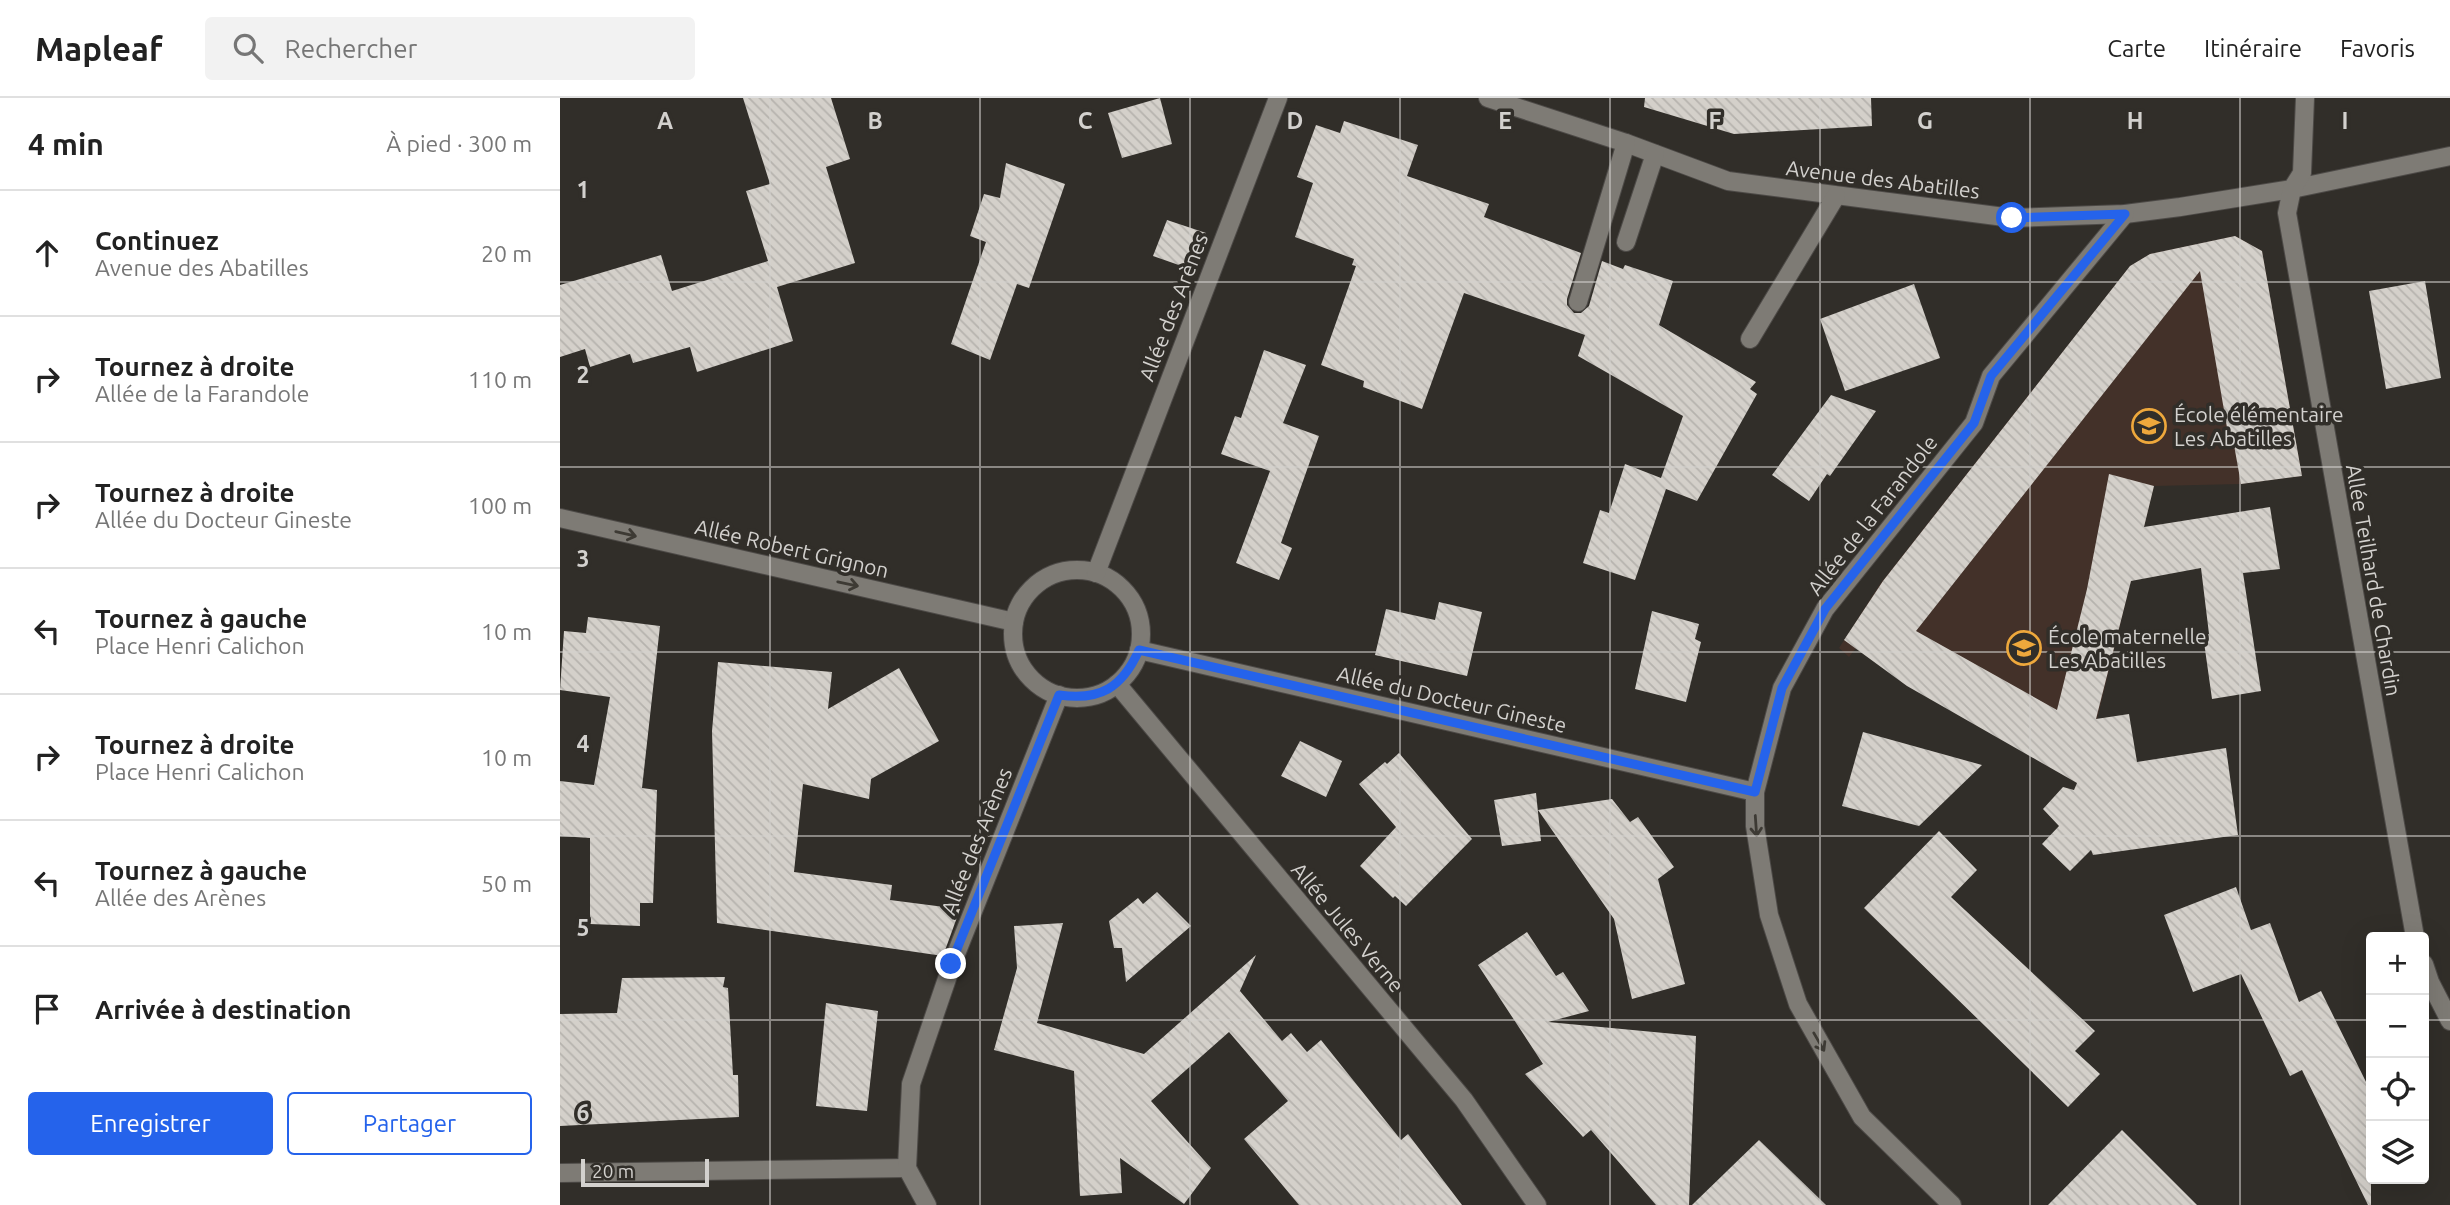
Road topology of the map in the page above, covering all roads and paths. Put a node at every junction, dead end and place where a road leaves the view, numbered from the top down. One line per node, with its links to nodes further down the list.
1 (1278, 98): 14 (street, Allée des Arènes)
2 (1488, 98): 4 (street, Avenue des Abatilles)
3 (2305, 98): 7 (street, Allée Teilhard de Chardin)
4 (1626, 143): 5 (street, Avenue des Abatilles); 11 (street)
5 (1655, 155): 8 (street, Avenue des Abatilles); 10 (street)
6 (2450, 156): 7 (street, Avenue des Abatilles)
7 (2292, 189): 9 (street, Avenue des Abatilles); 20 (street, Allée Teilhard de Chardin)
8 (1836, 195): 9 (street, Avenue des Abatilles); 12 (street)
9 (2125, 214): 19 (street, Allée de la Farandole)
10 (1626, 242)
11 (1578, 302)
12 (1750, 339)
13 (560, 518): 15 (street, Allée Robert Grignon, one-way to 15)
14 (1096, 573): 15 (street); 16 (street)
15 (1014, 622): 18 (street)
16 (1139, 650): 17 (street); 19 (street, Allée du Docteur Gineste)
17 (1117, 684): 18 (street); 26 (street, Allée Jules Verne)
18 (1059, 695): 23 (street, Allée des Arènes)
19 (1755, 792): 27 (street, Allée de la Farandole, one-way to 27)
20 (2413, 932)
21 (2429, 979): 22 (street)
22 (2450, 1021)
23 (907, 1168): 24 (street); 25 (street)
24 (560, 1173)
25 (927, 1205)
26 (1537, 1205)
27 (1952, 1205)

